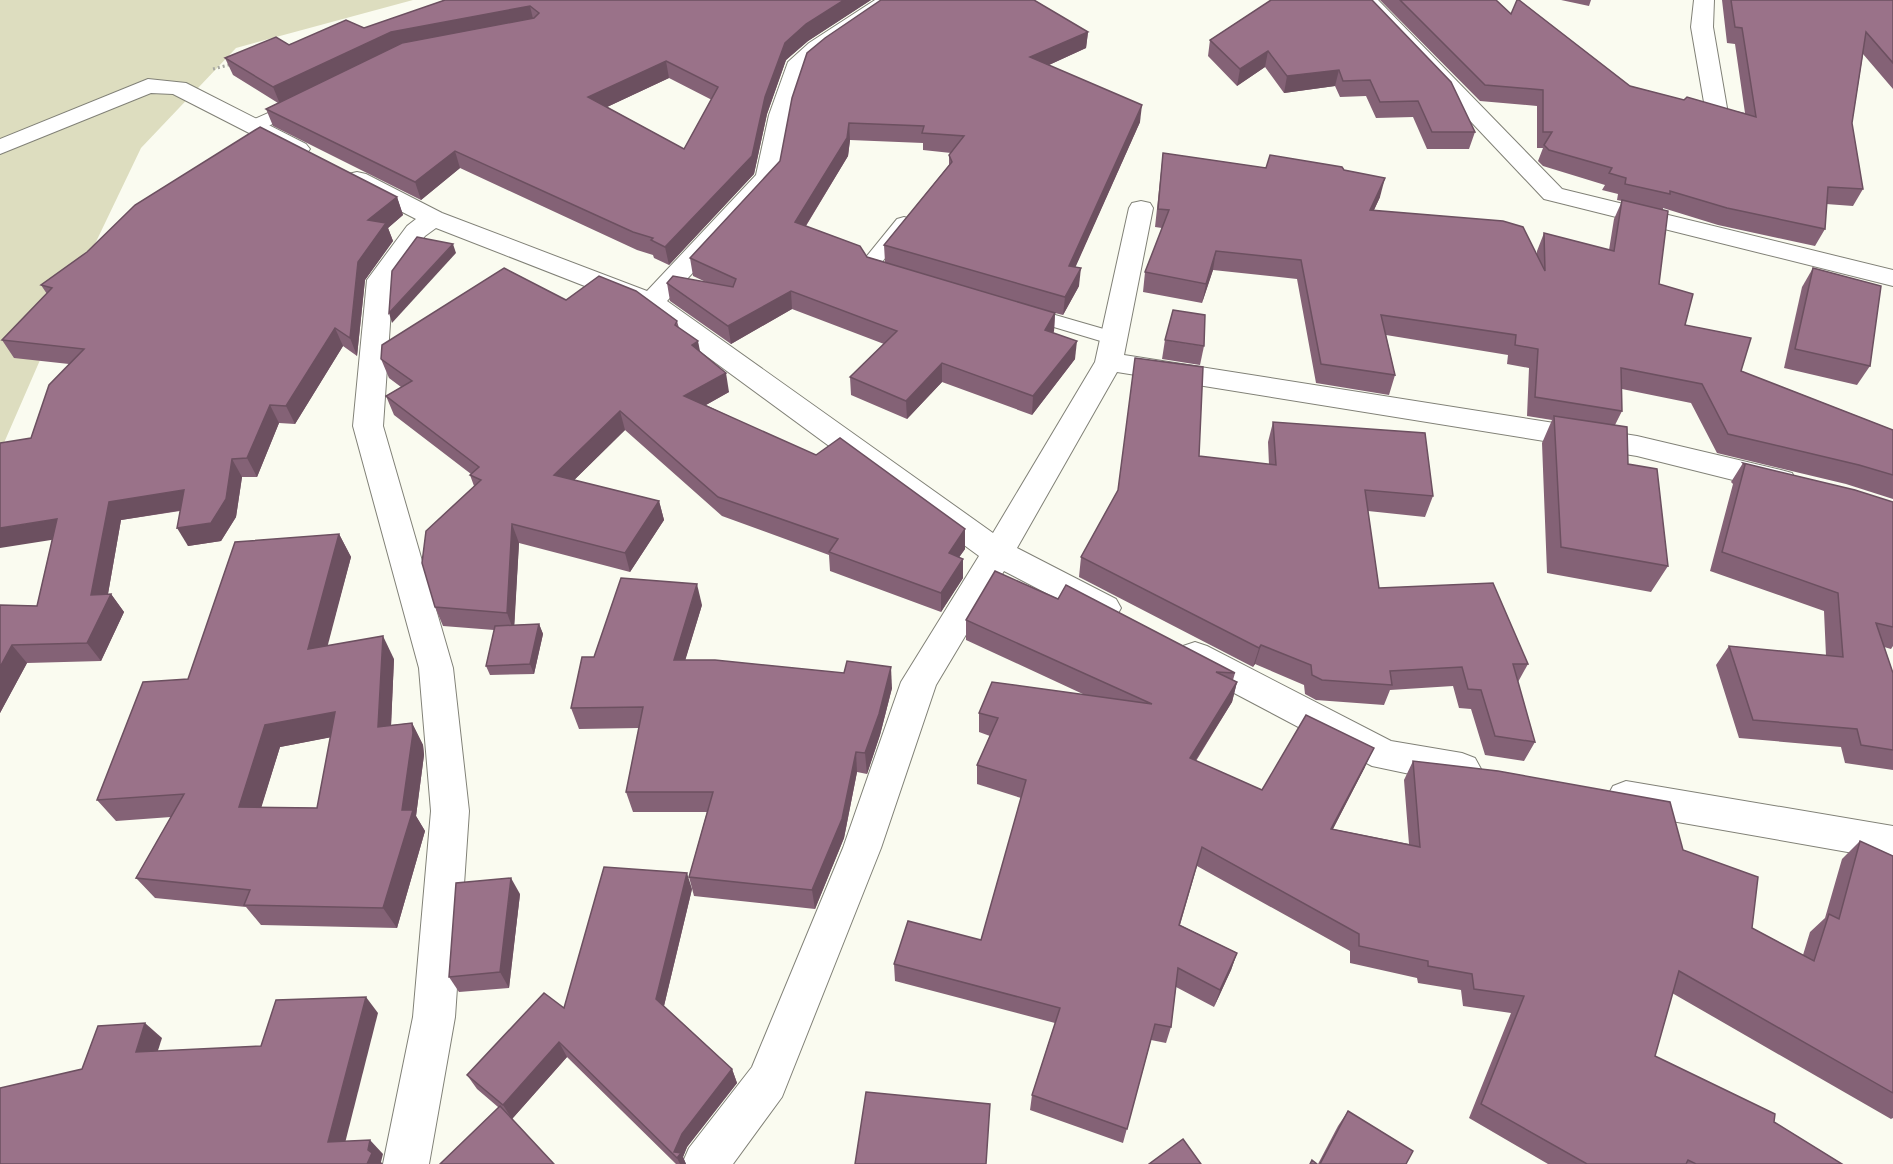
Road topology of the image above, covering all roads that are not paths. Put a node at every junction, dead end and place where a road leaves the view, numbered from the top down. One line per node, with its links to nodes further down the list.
1 (889, 0): 13 (street)
2 (1366, 0): 11 (street)
3 (1704, 0): 5 (street)
4 (318, 95): 6 (lane)
5 (1716, 108)
6 (254, 126): 7 (street); 10 (street)
7 (0, 147)
8 (1141, 208): 15 (street)
9 (914, 211): 12 (lane)
10 (433, 218): 13 (street); 23 (street)
11 (1893, 278)
12 (910, 279)
13 (651, 302): 17 (street)
14 (1000, 305): 15 (lane)
15 (1111, 350): 16 (street); 17 (street)
16 (1810, 488)
17 (998, 553): 18 (street); 24 (street)
18 (1124, 619)
19 (1166, 640): 20 (street)
20 (1491, 774)
21 (1598, 792): 22 (street)
22 (1893, 843)
23 (406, 1164)
24 (705, 1164)

